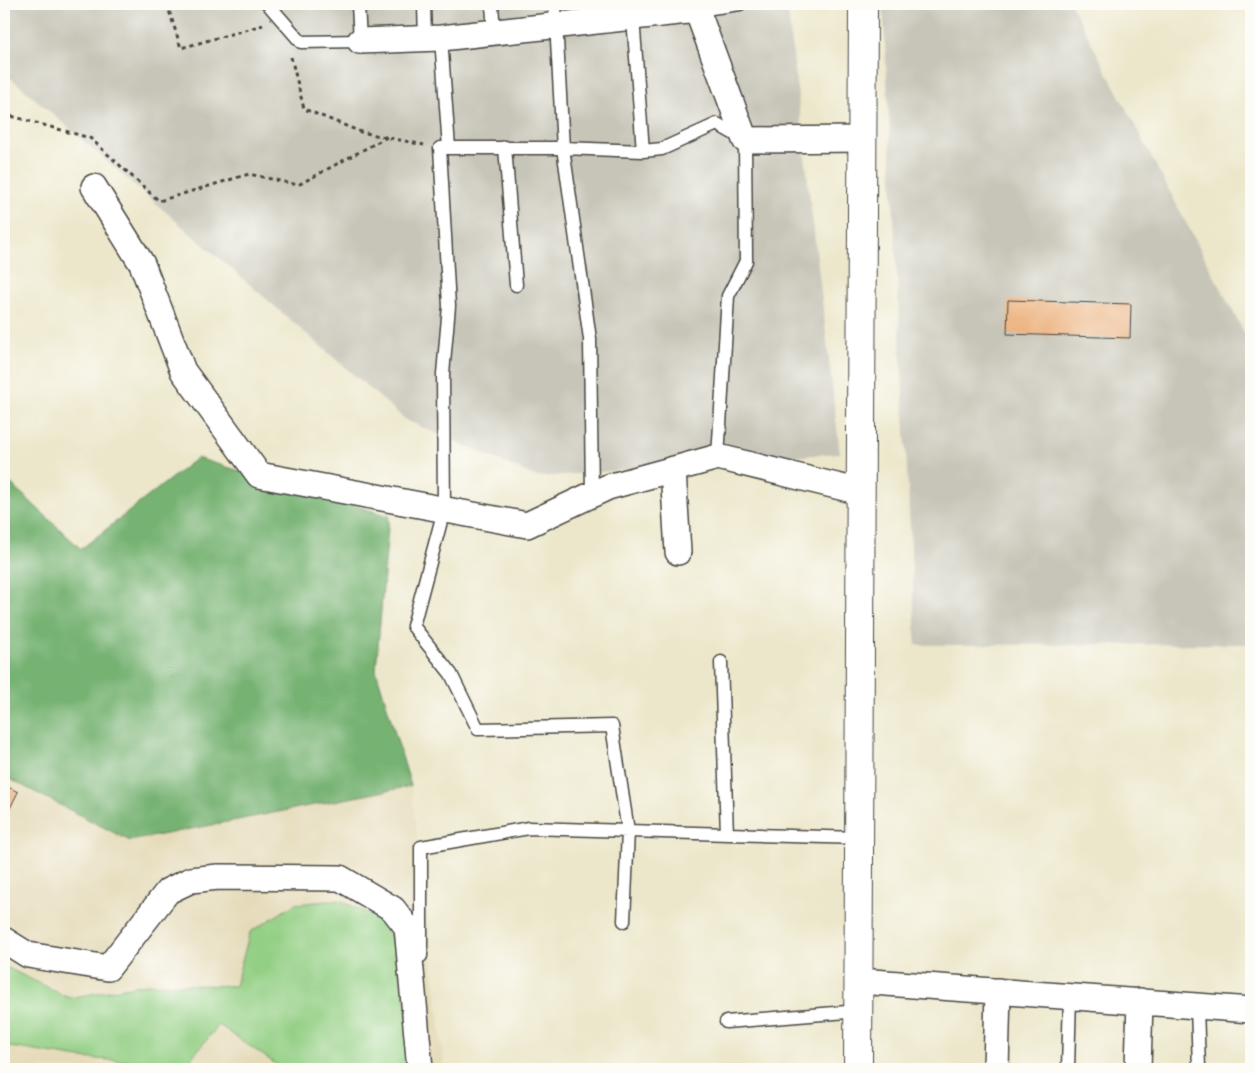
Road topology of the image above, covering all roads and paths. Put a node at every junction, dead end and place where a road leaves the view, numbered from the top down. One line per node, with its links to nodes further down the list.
1 (168, 4): 11 (path)
2 (268, 4): 11 (lane)
3 (358, 4): 14 (lane)
4 (424, 4): 13 (lane)
5 (492, 4): 12 (lane)
6 (740, 4): 8 (lane)
7 (863, 4): 17 (street)
8 (697, 7): 9 (street); 18 (street)
9 (632, 11): 10 (street); 22 (lane)
10 (556, 15): 12 (street); 21 (lane)
11 (282, 19): 14 (lane); 16 (path)
12 (494, 33): 13 (street)
13 (433, 39): 14 (street); 20 (lane)
14 (360, 41)
15 (4, 114): 16 (path)
16 (387, 137): 20 (path)
17 (863, 139): 18 (street); 27 (street)
18 (745, 140): 22 (lane); 25 (lane)
19 (504, 147): 20 (lane); 21 (lane); 24 (lane)
20 (444, 148): 29 (lane)
21 (563, 148): 22 (lane); 28 (lane)
22 (643, 151)
23 (94, 187): 29 (street)
24 (516, 285)
25 (718, 458): 26 (street); 27 (street)
26 (673, 470): 28 (street); 30 (street)
27 (861, 492): 34 (street)
28 (592, 495): 29 (street)
29 (444, 510): 32 (lane)
30 (678, 552)
31 (721, 662): 33 (lane)
32 (628, 831): 33 (lane); 35 (lane); 37 (lane)
33 (727, 834): 34 (lane)
34 (859, 838): 38 (street)
35 (624, 921)
36 (4, 940): 46 (street)
37 (421, 972)
38 (859, 982): 39 (street); 44 (street)
39 (998, 991): 40 (street); 48 (street)
40 (1070, 996): 41 (street); 49 (lane)
41 (1140, 1001): 42 (street); 50 (street)
42 (1197, 1006): 43 (street); 51 (lane)
43 (1251, 1010)
44 (858, 1011): 45 (lane); 47 (street)
45 (726, 1022)
46 (420, 1069)
47 (858, 1069)
48 (996, 1069)
49 (1068, 1069)
50 (1138, 1069)
51 (1198, 1069)

